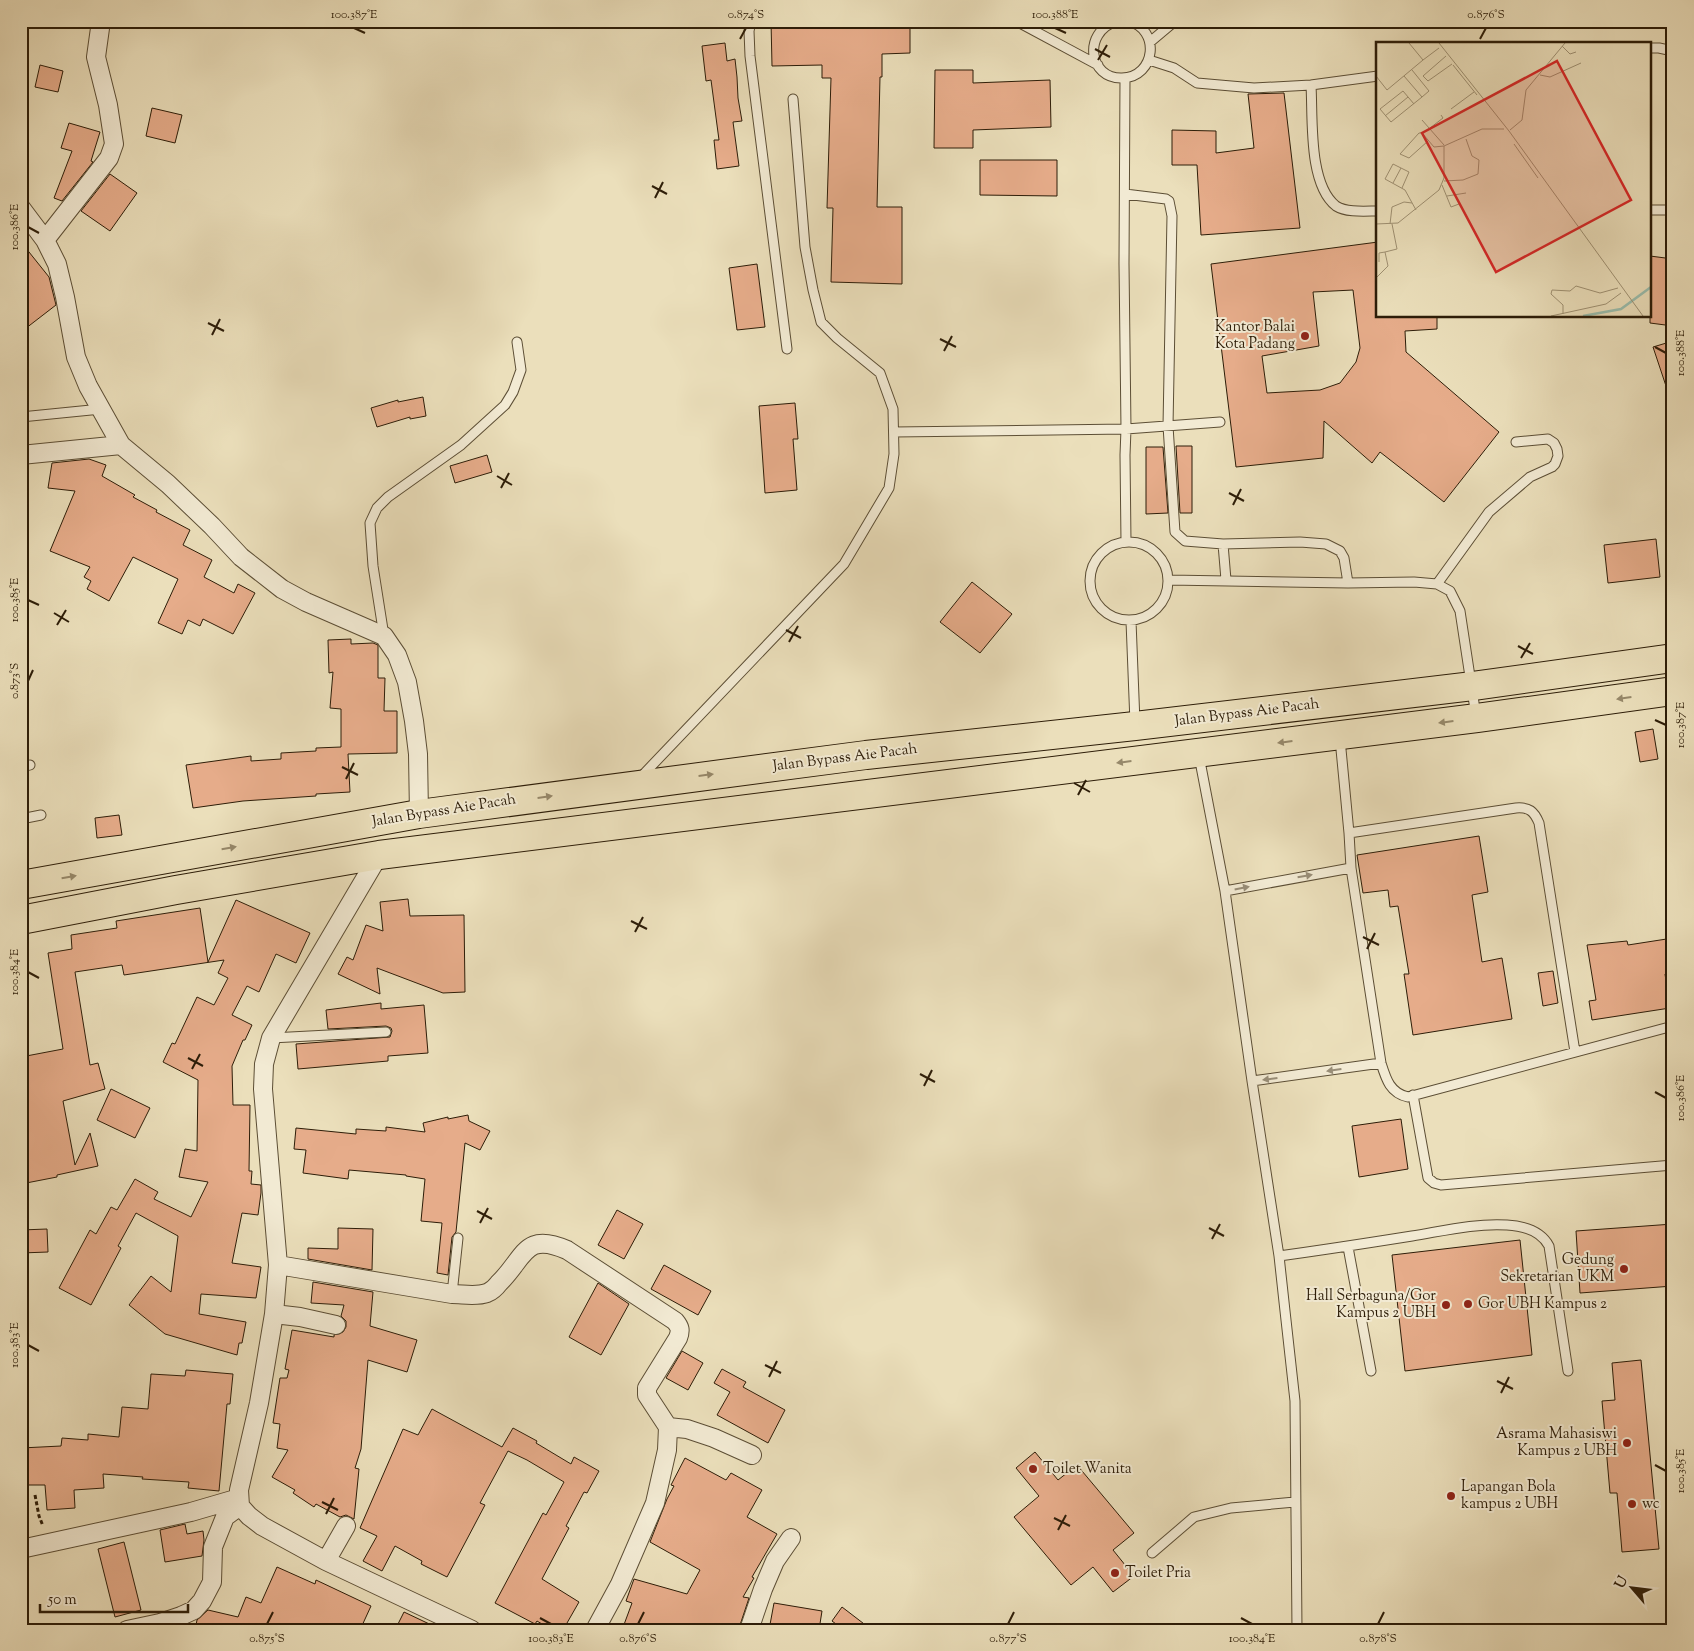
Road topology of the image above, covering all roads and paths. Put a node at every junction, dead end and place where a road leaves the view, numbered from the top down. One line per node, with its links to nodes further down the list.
1 (101, 21): 22 (street)
2 (752, 21): 24 (lane)
3 (1016, 21): 12 (lane)
4 (1116, 21): 7 (lane)
5 (1175, 21): 8 (lane)
6 (1132, 22): 8 (lane)
7 (1103, 23): 12 (lane)
8 (1150, 42): 11 (lane)
9 (1652, 48): 10 (lane)
10 (1673, 51)
11 (1149, 60): 14 (lane); 15 (lane)
12 (1098, 65): 14 (lane)
13 (1376, 76): 15 (lane)
14 (1125, 78): 17 (lane)
15 (1311, 85): 21 (lane)
16 (793, 99): 30 (lane)
17 (1125, 194): 28 (lane); 29 (lane)
18 (21, 208): 22 (street)
19 (1652, 210): 20 (lane)
20 (1673, 210)
21 (1376, 211)
22 (45, 240): 25 (street)
23 (517, 342): 41 (lane)
24 (787, 350)
25 (101, 409): 26 (lane); 32 (street)
26 (21, 417)
27 (1220, 422): 28 (lane)
28 (1168, 426): 29 (lane); 35 (lane)
29 (1126, 428): 30 (lane); 34 (lane)
30 (894, 432): 49 (lane)
31 (1516, 442): 39 (lane)
32 (121, 445): 33 (street); 41 (street)
33 (21, 455)
34 (1126, 541): 36 (lane); 40 (lane)
35 (1223, 544): 37 (lane); 38 (lane)
36 (1169, 580): 37 (lane); 40 (lane)
37 (1226, 580): 38 (lane)
38 (1348, 583): 39 (lane)
39 (1437, 584): 43 (lane)
40 (1131, 621): 46 (lane)
41 (384, 636): 50 (street)
42 (1673, 658): 43 (highway, Jalan Bypass Aie Pacah)
43 (1473, 686): 45 (lane); 46 (highway, Jalan Bypass Aie Pacah)
44 (1673, 691): 45 (highway, one-way to 45)
45 (1477, 718): 47 (highway, one-way to 47)
46 (1135, 726): 49 (highway, Jalan Bypass Aie Pacah, one-way to 46)
47 (1339, 735): 48 (highway, one-way to 48); 54 (lane)
48 (1199, 753): 53 (highway, one-way to 53); 60 (lane)
49 (621, 786): 50 (highway, Jalan Bypass Aie Pacah, one-way to 49); 53 (highway)
50 (420, 814): 56 (highway, Jalan Bypass Aie Pacah, one-way to 50)
51 (41, 815): 52 (lane)
52 (21, 819)
53 (614, 825): 55 (highway)
54 (1349, 833): 57 (lane); 65 (lane)
55 (380, 854): 59 (highway); 64 (street)
56 (169, 858): 58 (highway, Jalan Bypass Aie Pacah, one-way to 56); 59 (highway)
57 (1351, 868): 60 (lane, one-way to 57); 66 (lane)
58 (21, 885)
59 (176, 890): 61 (highway)
60 (1225, 891): 67 (lane)
61 (21, 920)
62 (1673, 1026): 65 (lane)
63 (386, 1032): 64 (lane)
64 (271, 1038): 73 (street)
65 (1575, 1052): 68 (lane)
66 (1381, 1063): 67 (lane, one-way to 67); 68 (lane)
67 (1252, 1081): 72 (lane)
68 (1413, 1096): 69 (lane)
69 (1673, 1165)
70 (458, 1238): 74 (lane)
71 (1348, 1247): 72 (lane); 77 (lane); 78 (lane)
72 (1279, 1256): 83 (lane)
73 (278, 1265): 74 (street); 75 (street)
74 (452, 1294): 79 (street)
75 (274, 1314): 76 (street); 82 (street)
76 (336, 1325)
77 (1371, 1371)
78 (1568, 1371)
79 (668, 1427): 80 (street); 93 (street)
80 (752, 1455)
81 (35, 1495): 86 (path)
82 (240, 1502): 86 (street); 89 (street); 90 (street)
83 (1295, 1502): 88 (lane); 95 (lane)
84 (346, 1526): 89 (street)
85 (791, 1538): 94 (street)
86 (50, 1543): 87 (street)
87 (21, 1548)
88 (1152, 1553)
89 (326, 1561): 92 (street)
90 (161, 1626): 91 (street)
91 (127, 1630)
92 (472, 1630)
93 (595, 1630)
94 (749, 1630)
95 (1297, 1630)

